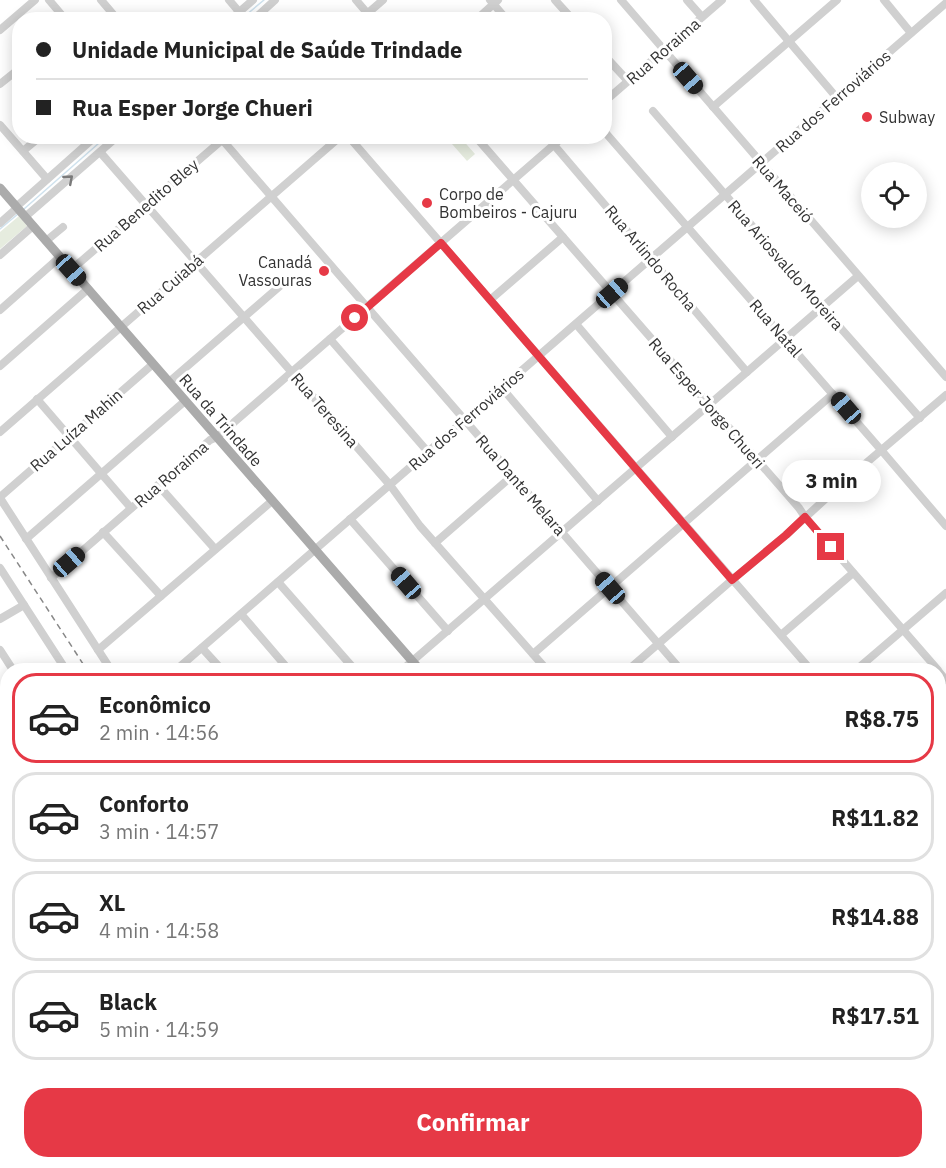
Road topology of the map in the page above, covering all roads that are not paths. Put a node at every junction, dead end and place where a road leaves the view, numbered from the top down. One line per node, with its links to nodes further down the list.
1 (35, 0): 17 (street)
2 (49, 0): 18 (street)
3 (101, 0): 19 (street)
4 (229, 0): 20 (street)
5 (253, 0): 20 (street)
6 (276, 0): 21 (street)
7 (356, 0): 22 (street)
8 (555, 0): 24 (street)
9 (621, 0): 28 (street, Rua Maceió)
10 (687, 0): 25 (street)
11 (722, 0): 25 (street, Rua Roraima)
12 (754, 0): 27 (street)
13 (837, 0): 27 (street)
14 (884, 0): 26 (street)
15 (494, 1): 23 (street)
16 (946, 3): 26 (street, Rua dos Ferroviários)
17 (24, 12)
18 (59, 12)
19 (111, 12)
20 (239, 12)
21 (262, 12)
22 (367, 12)
23 (484, 12)
24 (566, 12)
25 (702, 17): 28 (street, Rua Roraima)
26 (911, 33): 34 (street, Rua dos Ferroviários)
27 (789, 41): 34 (street); 35 (street)
28 (664, 50): 31 (street, Rua Roraima); 35 (street, Rua Maceió)
29 (612, 64): 31 (street)
30 (12, 74): 32 (street)
31 (628, 81): 33 (street, Rua Roraima)
32 (0, 84)
33 (612, 95)
34 (837, 98): 52 (street, Rua dos Ferroviários)
35 (713, 107): 52 (street, Rua Maceió)
36 (654, 111): 56 (street, Rua Ariosvaldo Moreira)
37 (0, 124): 38 (street)
38 (12, 138)
39 (612, 140): 64 (street, Rua Natal)
40 (17, 144): 50 (street)
41 (32, 144): 50 (street)
42 (87, 144): 53 (street)
43 (109, 144): 51 (street)
44 (213, 144): 58 (street, Rua Benedito Bley)
45 (225, 144): 57 (street, Rua Dante Melara)
46 (332, 144): 57 (street, Rua Cuiabá)
47 (355, 144): 67 (street)
48 (482, 144): 54 (street, Rua Esper Jorge Chueri)
49 (554, 145): 54 (street, Rua Roraima); 70 (street, Rua Arlindo Rocha)
50 (24, 152): 53 (street)
51 (100, 152): 58 (street, Rua Teresina); 60 (street, one-way to 51)
52 (761, 163): 56 (street, Rua dos Ferroviários); 73 (street, Rua Maceió)
53 (47, 179): 59 (street)
54 (514, 180): 65 (street, Rua Esper Jorge Chueri); 67 (street, Rua Roraima)
55 (0, 188): 59 (main road, Rua da Trindade)
56 (725, 195): 64 (street, Rua dos Ferroviários); 79 (street, Rua Ariosvaldo Moreira)
57 (271, 197): 71 (street, Rua Cuiabá); 78 (street, Rua Dante Melara)
58 (146, 205): 71 (street, Rua Teresina); 72 (street, Rua Benedito Bley)
59 (16, 207): 60 (main road, Rua da Trindade); 61 (street)
60 (25, 217): 62 (main road, Rua da Trindade)
61 (0, 223)
62 (33, 226): 66 (main road, Rua da Trindade); 68 (street)
63 (63, 227): 66 (street)
64 (688, 227): 70 (street, Rua dos Ferroviários); 85 (street, Rua Natal)
65 (563, 237): 76 (street, Rua Esper Jorge Chueri); 77 (street)
66 (46, 241): 69 (main road, Rua da Trindade)
67 (441, 243): 77 (street); 78 (street, Rua Roraima)
68 (0, 255)
69 (60, 257): 72 (main road, Rua da Trindade); 80 (street)
70 (651, 259): 76 (street, Rua dos Ferroviários); 90 (street, Rua Arlindo Rocha)
71 (196, 262): 81 (street, Rua Teresina); 83 (street, Rua Cuiabá)
72 (71, 270): 75 (main road, Rua da Trindade)
73 (858, 276): 79 (street); 91 (street, Rua Maceió)
74 (280, 286): 81 (street)
75 (88, 289): 83 (main road, Rua da Trindade); 88 (street)
76 (612, 293): 82 (street, Rua dos Ferroviários); 98 (street, Rua Esper Jorge Chueri)
77 (490, 300): 86 (street)
78 (367, 307): 84 (street, Rua Roraima); 100 (street, Rua Dante Melara)
79 (822, 307): 85 (street); 99 (street, Rua Ariosvaldo Moreira)
80 (0, 310)
81 (244, 317): 89 (street, Rua Teresina); 92 (street)
82 (576, 324): 86 (street, Rua dos Ferroviários); 104 (street)
83 (121, 327): 87 (main road, Rua da Trindade); 96 (street, Rua Cuiabá)
84 (330, 339): 89 (street, Rua Roraima); 106 (street)
85 (785, 339): 90 (street); 94 (street, Rua Natal)
86 (538, 356): 93 (street, Rua dos Ferroviários); 108 (street)
87 (153, 364): 92 (main road, Rua da Trindade); 102 (street, Rua Luíza Mahin)
88 (0, 366)
89 (292, 372): 103 (street, Rua Roraima); 112 (street, Rua Teresina)
90 (747, 372): 98 (street)
91 (946, 377)
92 (169, 382): 97 (main road, Rua da Trindade)
93 (502, 388): 100 (street, Rua dos Ferroviários); 115 (street)
94 (833, 394): 105 (street, Rua Natal); 107 (street)
95 (946, 395): 99 (street)
96 (37, 399): 101 (street, Rua Cuiabá); 102 (street)
97 (185, 401): 103 (main road, Rua da Trindade); 109 (street)
98 (709, 405): 104 (street); 107 (street, Rua Esper Jorge Chueri)
99 (920, 418): 105 (street)
100 (465, 420): 106 (street, Rua dos Ferroviários); 110 (street, Rua Dante Melara)
101 (0, 432)
102 (69, 436): 109 (street); 113 (street, Rua Luíza Mahin)
103 (217, 437): 111 (street, Rua Roraima); 114 (main road, Rua da Trindade)
104 (672, 437): 108 (street)
105 (882, 451): 117 (street); 120 (street, Rua Natal)
106 (428, 452): 112 (street, Rua dos Ferroviários)
107 (757, 460): 117 (street, Rua Esper Jorge Chueri); 119 (street)
108 (636, 468): 115 (street); 119 (street)
109 (101, 473): 116 (street); 123 (street)
110 (512, 476): 122 (street, Rua Dante Melara); 124 (street)
111 (158, 485): 116 (street, Rua Roraima); 125 (street)
112 (390, 485): 118 (street, Rua dos Ferroviários); 124 (street, Rua Teresina)
113 (0, 497): 123 (street)
114 (272, 501): 125 (street); 126 (main road, Rua da Trindade)
115 (598, 501): 122 (street)
116 (131, 508): 121 (street, Rua Roraima)
117 (805, 517): 128 (street, Rua Esper Jorge Chueri); 130 (street)
118 (350, 519): 126 (street, Rua dos Ferroviários); 140 (street)
119 (684, 524): 130 (street); 132 (street)
120 (946, 526)
121 (103, 532): 129 (street, Rua Roraima); 134 (street)
122 (561, 532): 132 (street, Rua Dante Melara); 135 (street)
123 (26, 539): 129 (street)
124 (435, 543): 135 (street, Rua Teresina)
125 (215, 549): 134 (street)
126 (315, 550): 131 (street, Rua dos Ferroviários); 147 (main road, Rua da Trindade)
127 (0, 568): 136 (street)
128 (853, 573): 139 (street, Rua Esper Jorge Chueri); 141 (street)
129 (51, 578): 145 (street)
130 (732, 580): 141 (street); 142 (street)
131 (278, 582): 137 (street, Rua dos Ferroviários); 154 (street)
132 (610, 588): 142 (street, Rua Dante Melara); 146 (street)
133 (946, 593): 139 (street)
134 (161, 596): 145 (street)
135 (484, 599): 140 (street); 146 (street, Rua Teresina)
136 (24, 605): 138 (street); 149 (street)
137 (241, 614): 143 (street, Rua dos Ferroviários); 153 (street)
138 (0, 619)
139 (903, 630): 159 (street); 160 (street, Rua Esper Jorge Chueri)
140 (448, 631): 147 (street)
141 (781, 635): 158 (street)
142 (658, 644): 156 (street); 157 (street, Rua Dante Melara)
143 (202, 648): 151 (street, Rua dos Ferroviários); 152 (street)
144 (0, 650): 148 (street)
145 (98, 650): 150 (street)
146 (533, 654): 155 (street, Rua Teresina)
147 (412, 662)
148 (8, 663)
149 (61, 663)
150 (106, 663)
151 (184, 663)
152 (216, 663)
153 (283, 663)
154 (348, 663)
155 (541, 663)
156 (636, 663)
157 (675, 663)
158 (806, 663)
159 (864, 663)
160 (932, 663)

